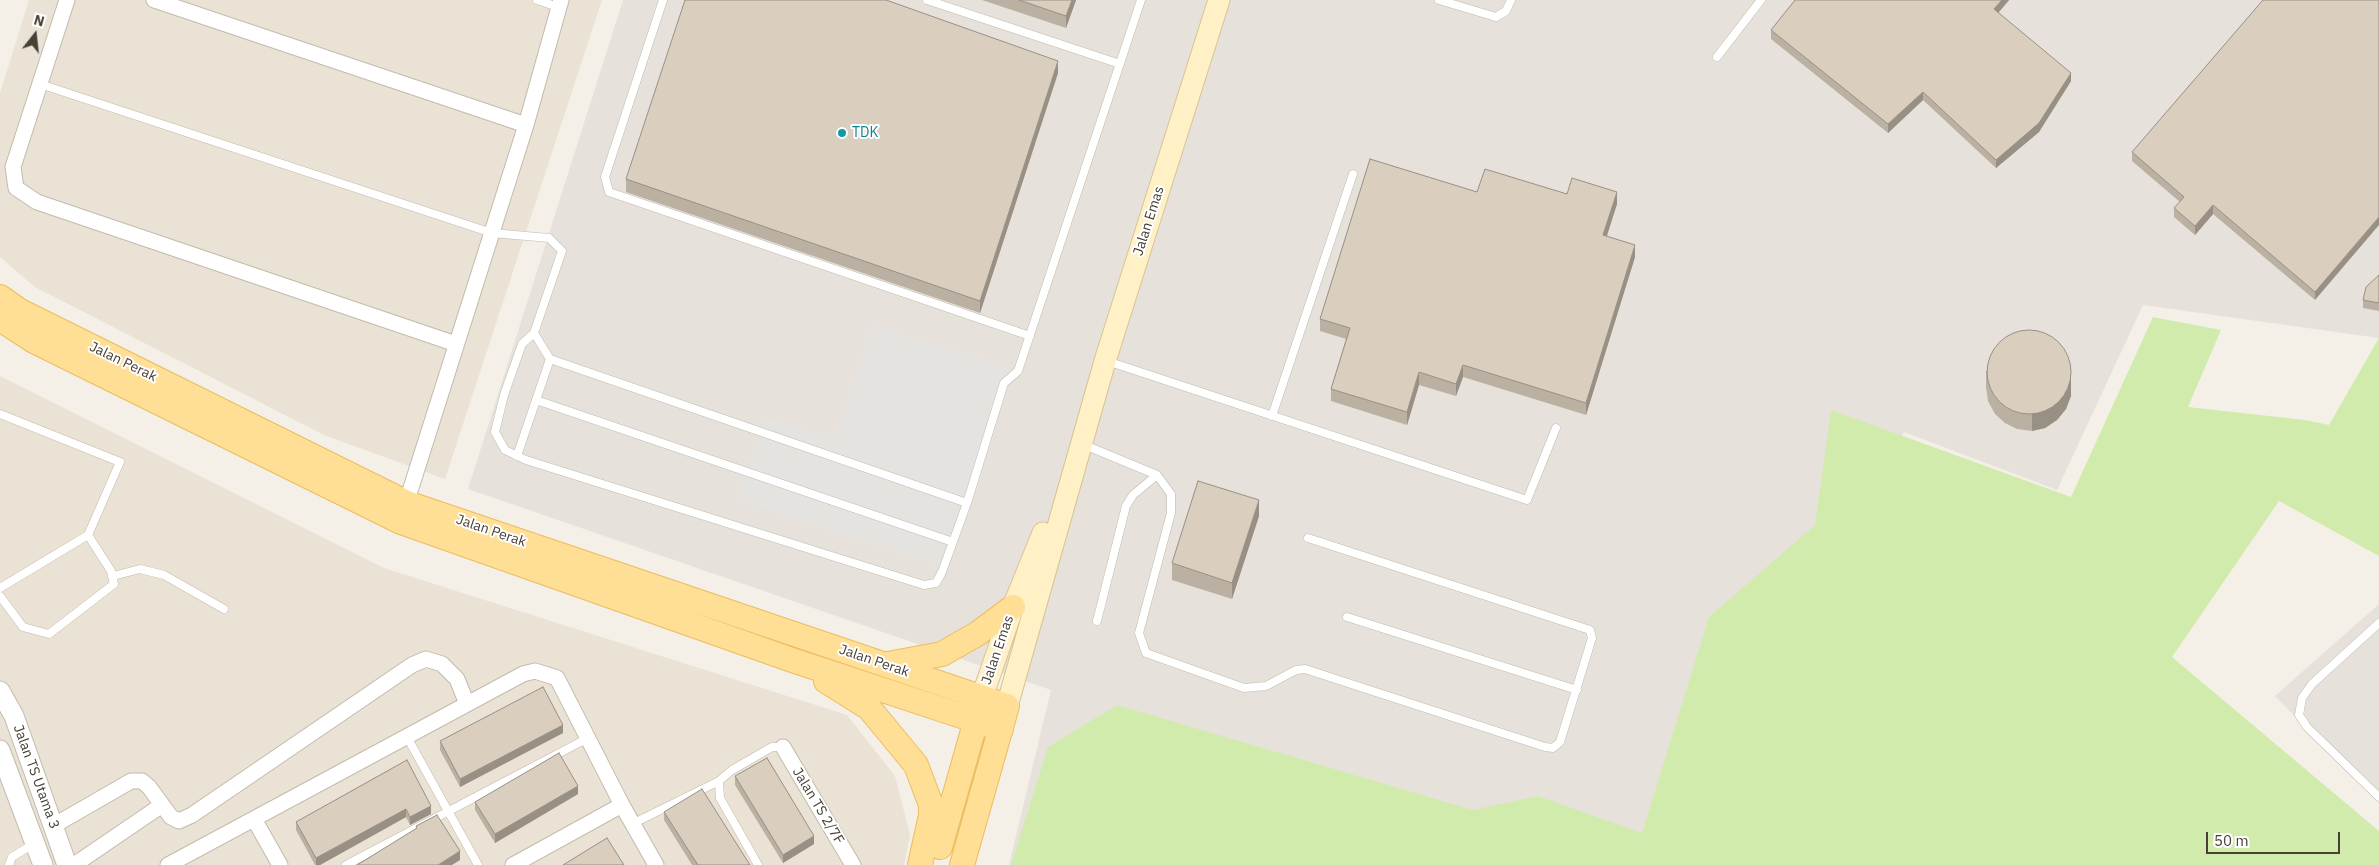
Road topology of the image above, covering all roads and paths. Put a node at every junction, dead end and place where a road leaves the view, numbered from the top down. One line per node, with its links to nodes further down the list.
1 (67, 0): 14 (street)
2 (154, 0): 15 (street)
3 (537, 0): 11 (lane)
4 (663, 0): 21 (lane)
5 (927, 0): 13 (lane)
6 (1141, 0): 13 (lane)
7 (1218, 0): 24 (main road, Jalan Emas)
8 (1438, 0): 9 (lane)
9 (1511, 0)
10 (1761, 0): 12 (lane)
11 (559, 4): 15 (street)
12 (1717, 57)
13 (1120, 64): 21 (lane)
14 (40, 84): 17 (lane); 22 (street)
15 (526, 125): 17 (street)
16 (1353, 174): 27 (lane)
17 (492, 233): 20 (lane); 22 (street)
18 (0, 297): 33 (main road, Jalan Perak)
19 (0, 319): 33 (main road, Jalan Perak)
20 (534, 332): 23 (lane); 30 (lane)
21 (1030, 336): 32 (lane)
22 (456, 344): 33 (street)
23 (550, 359): 25 (lane); 32 (lane)
24 (1105, 361): 27 (lane); 29 (main road, Jalan Emas)
25 (536, 400): 30 (lane); 36 (lane)
26 (0, 414): 34 (lane)
27 (1272, 416): 28 (lane)
28 (1556, 428)
29 (1080, 443): 31 (lane); 40 (main road, Jalan Emas); 51 (main road, Jalan Emas)
30 (517, 456): 36 (lane)
31 (1157, 476): 43 (lane); 47 (lane)
32 (967, 503): 36 (lane)
33 (403, 512): 45 (main road, Jalan Perak); 46 (main road, Jalan Perak)
34 (88, 535): 37 (lane); 38 (lane)
35 (1308, 538): 47 (lane)
36 (953, 542)
37 (113, 576): 39 (lane); 41 (lane)
38 (0, 588)
39 (0, 596)
40 (1013, 607): 46 (main road); 49 (main road, Jalan Emas)
41 (224, 609)
42 (1347, 617): 47 (lane)
43 (1097, 621)
44 (2379, 623): 59 (lane)
45 (792, 660): 52 (main road, Jalan Perak); 80 (main road)
46 (886, 665): 49 (main road, Jalan Perak)
47 (1577, 690)
48 (0, 691): 65 (street, Jalan TS Utama 3)
49 (982, 697): 51 (main road, Jalan Perak); 52 (main road, Jalan Emas)
50 (466, 704): 54 (street); 55 (street); 60 (street)
51 (1007, 706): 53 (main road, Jalan Emas)
52 (975, 721): 53 (main road, Jalan Perak); 81 (main road, Jalan Emas)
53 (1001, 729): 82 (main road, Jalan Emas)
54 (407, 737): 62 (lane); 63 (street)
55 (588, 738): 61 (street); 62 (lane)
56 (783, 747): 58 (lane); 68 (street, Jalan TS 2/7F)
57 (2, 761): 66 (street, Jalan TS Utama 3)
58 (719, 781): 64 (lane); 79 (lane)
59 (2379, 797)
60 (162, 805): 65 (street); 72 (street)
61 (622, 805): 64 (street); 77 (street)
62 (448, 812): 75 (lane); 76 (lane)
63 (254, 818): 67 (street); 74 (street)
64 (632, 824): 78 (street)
65 (53, 826): 71 (street, Jalan TS Utama 3)
66 (35, 843): 69 (lane); 70 (street, Jalan TS Utama 3)
67 (189, 860): 73 (street)
68 (849, 864)
69 (9, 865)
70 (43, 865)
71 (67, 865)
72 (74, 865)
73 (168, 865)
74 (280, 865)
75 (346, 865)
76 (478, 865)
77 (513, 865)
78 (656, 865)
79 (758, 865)
80 (920, 865)
81 (937, 865)
82 (962, 865)

